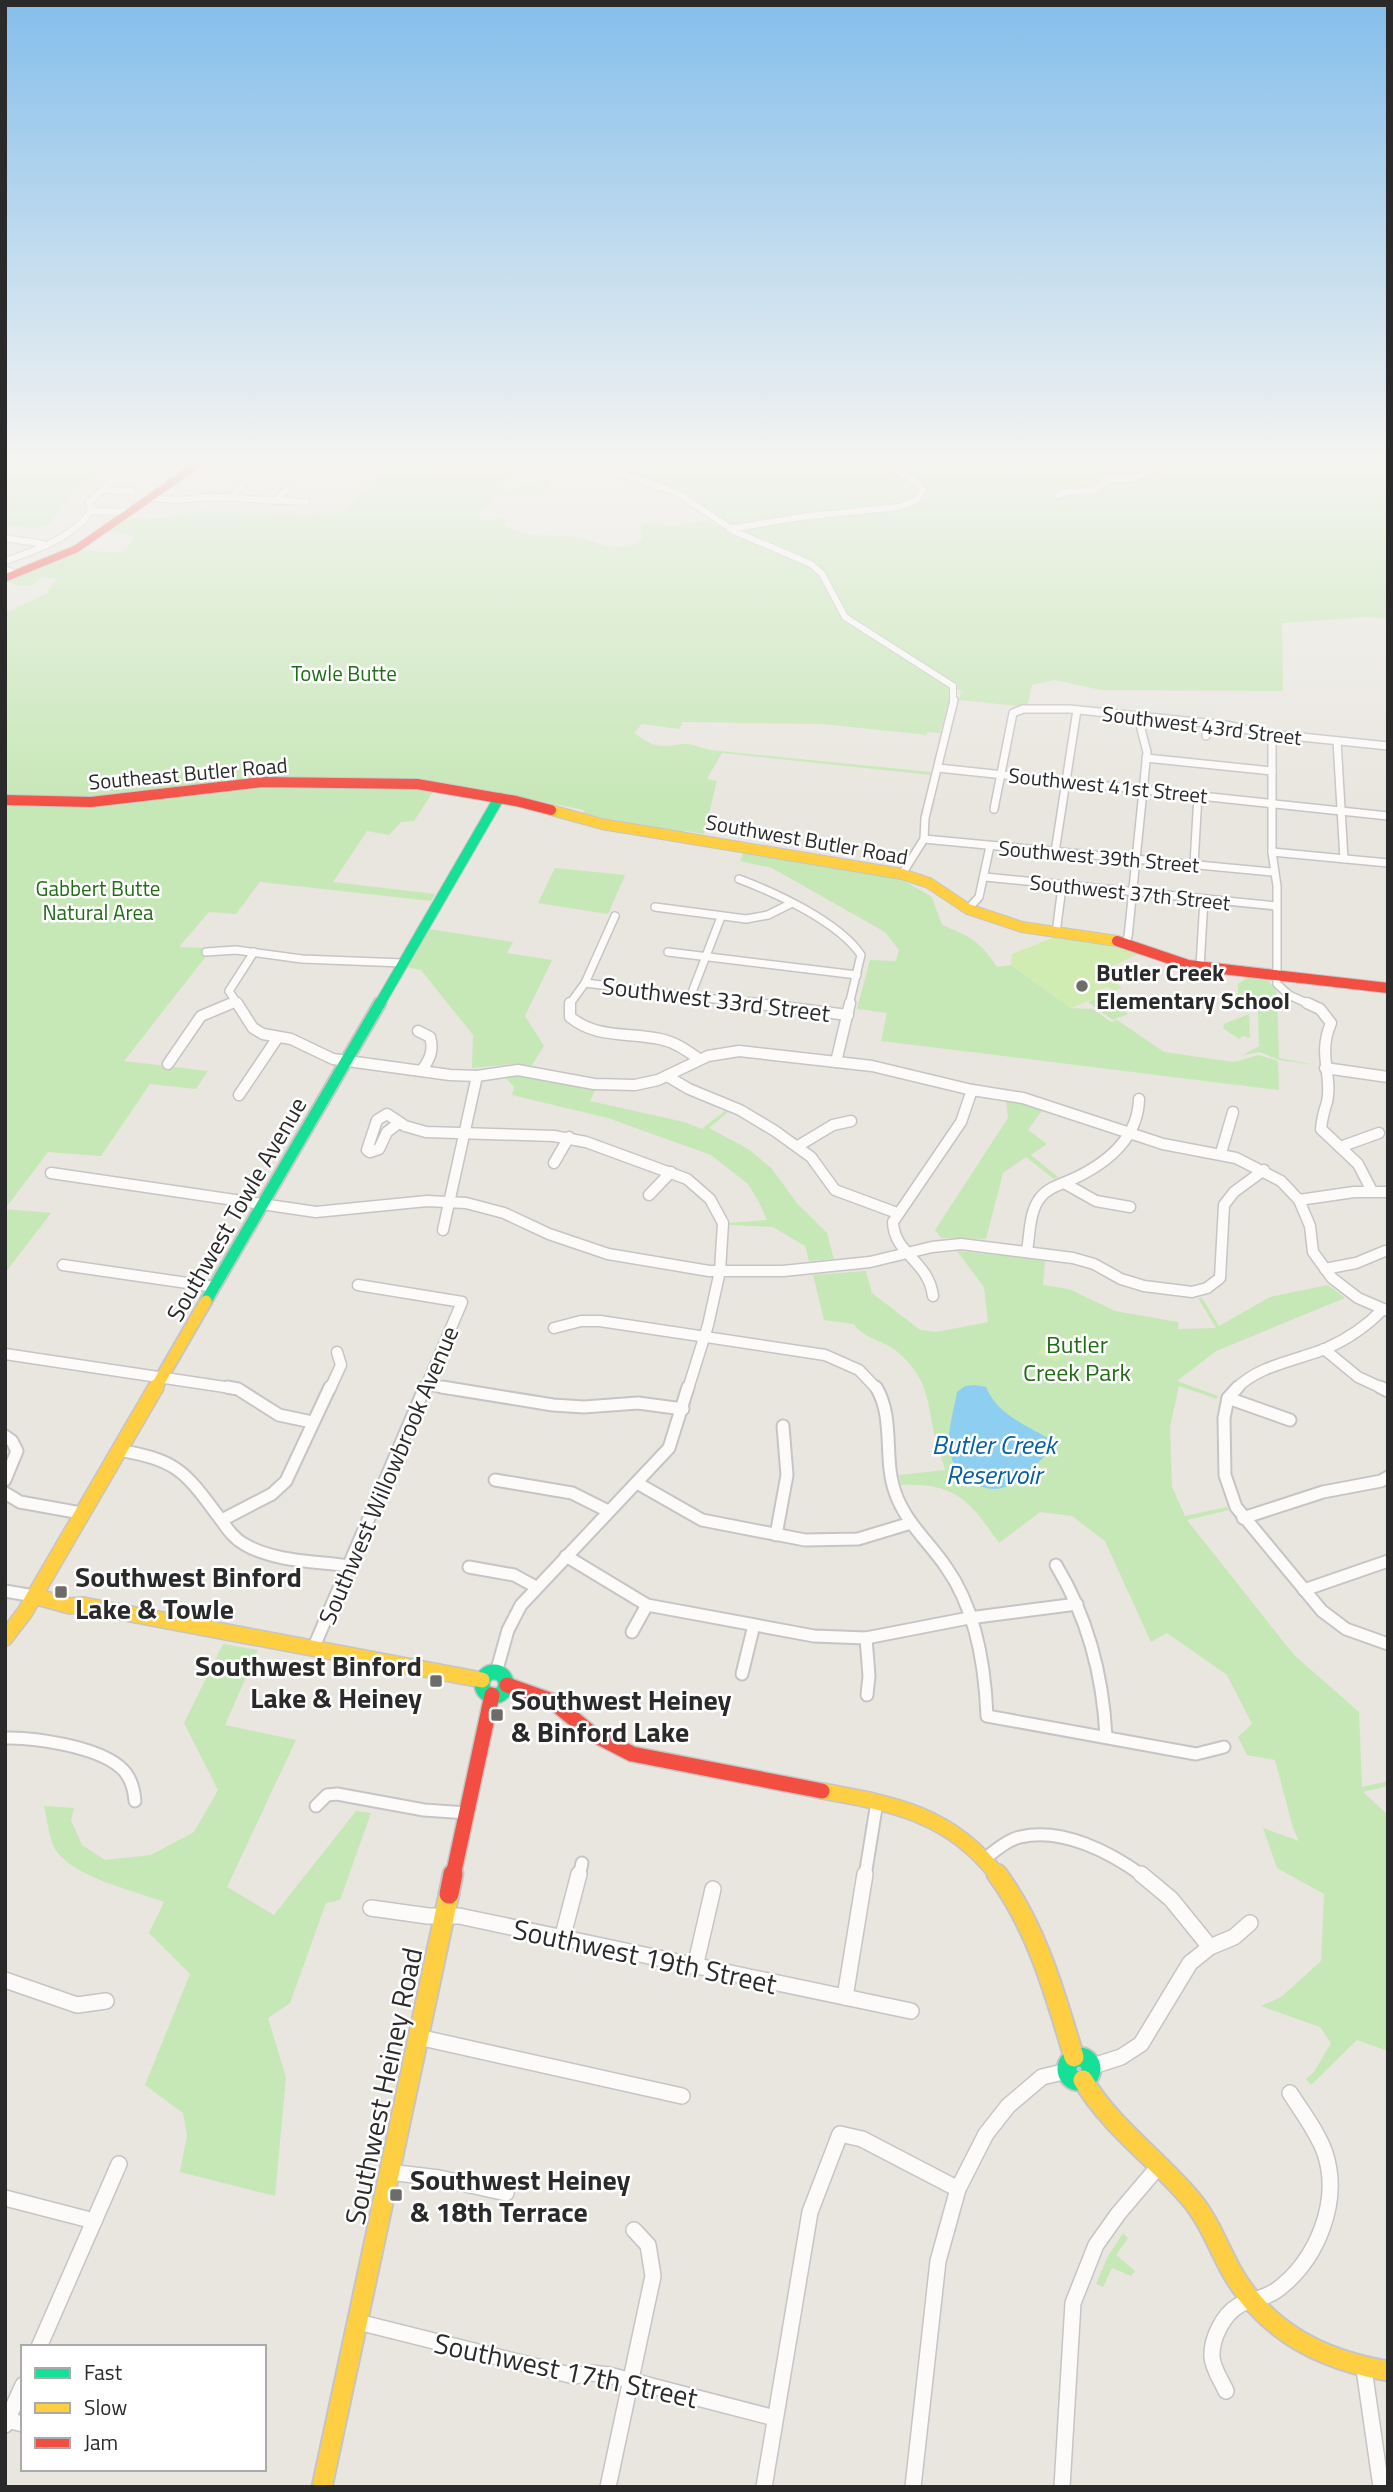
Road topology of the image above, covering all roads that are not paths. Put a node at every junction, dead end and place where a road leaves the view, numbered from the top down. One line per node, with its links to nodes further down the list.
1 (823, 577): 10 (street)
2 (1077, 710): 3 (street, Southwest 43rd Street); 12 (street, Southwest 43rd Street); 13 (street)
3 (1142, 716): 4 (street, Southwest 43rd Street); 9 (street)
4 (1206, 723): 5 (street, Southwest 43rd Street); 6 (street)
5 (1272, 734): 7 (street, Southwest 43rd Street); 11 (street)
6 (1206, 736)
7 (1337, 741): 8 (street, Southwest 43rd Street); 20 (street)
8 (1388, 746)
9 (1146, 758): 11 (street); 14 (street)
10 (937, 768): 12 (street, Southwest 41st Street); 22 (street)
11 (1272, 771): 18 (street)
12 (1000, 774): 13 (street, Southwest 41st Street); 19 (street)
13 (1065, 781): 14 (street, Southwest 41st Street); 24 (street)
14 (1142, 789): 15 (street, Southwest 41st Street); 26 (street)
15 (1198, 795): 18 (street, Southwest 41st Street); 29 (street)
16 (499, 798): 17 (main road, Southeast Butler Road); 31 (main road, Southwest Butler Road); 49 (main road, Southwest Towle Avenue)
17 (5, 800)
18 (1275, 803): 20 (street, Southwest 41st Street); 25 (street)
19 (994, 809)
20 (1340, 809): 21 (street, Southwest 41st Street); 27 (street)
21 (1388, 814)
22 (924, 836): 23 (street, Southwest 39th Street); 31 (street)
23 (990, 846): 24 (street, Southwest 39th Street); 32 (street)
24 (1055, 852): 26 (street, Southwest 39th Street)
25 (1272, 852): 27 (street); 30 (street)
26 (1136, 859): 29 (street, Southwest 39th Street); 35 (street)
27 (1344, 859): 28 (street)
28 (1388, 863)
29 (1194, 864): 30 (street, Southwest 39th Street)
30 (1273, 872): 38 (street)
31 (902, 874): 40 (main road, Southwest Butler Road)
32 (985, 877): 34 (street, Southwest 37th Street); 40 (street)
33 (739, 879): 37 (street)
34 (1062, 887): 35 (street, Southwest 37th Street); 43 (street)
35 (1132, 893): 36 (street, Southwest 37th Street); 44 (street)
36 (1204, 900): 38 (street, Southwest 37th Street); 50 (street)
37 (790, 904): 42 (street); 51 (street)
38 (1276, 906): 52 (street)
39 (655, 907): 42 (street)
40 (968, 909): 43 (main road, Southwest Butler Road)
41 (615, 916): 53 (street)
42 (721, 917): 48 (street)
43 (1056, 933): 44 (main road, Southwest Butler Road)
44 (1125, 942): 50 (main road, Southwest Butler Road)
45 (206, 952): 46 (street)
46 (254, 952): 49 (street); 56 (street)
47 (668, 952): 48 (street)
48 (705, 957): 51 (street); 55 (street)
49 (402, 963): 61 (main road, Southwest Towle Avenue)
50 (1200, 967): 52 (main road, Southwest Butler Road)
51 (857, 975): 57 (street)
52 (1276, 976): 54 (main road, Southwest Butler Road); 64 (street)
53 (585, 983): 55 (street, Southwest 33rd Street); 60 (street)
54 (1388, 988)
55 (691, 995): 57 (street, Southwest 33rd Street)
56 (234, 1002): 59 (street); 63 (street)
57 (848, 1014): 62 (street)
58 (418, 1031): 65 (street)
59 (278, 1037): 61 (street); 70 (street)
60 (699, 1059): 62 (street); 67 (street)
61 (346, 1060): 65 (street); 92 (main road, Southwest Towle Avenue)
62 (836, 1062): 69 (street)
63 (168, 1064)
64 (1325, 1068): 68 (street); 80 (street)
65 (422, 1070): 66 (street)
66 (477, 1076): 67 (street); 77 (street)
67 (667, 1076): 79 (street)
68 (1388, 1077)
69 (972, 1090): 75 (street); 94 (street)
70 (239, 1095)
71 (1139, 1098): 75 (street)
72 (1233, 1112): 81 (street)
73 (851, 1121): 79 (street)
74 (399, 1123): 77 (street)
75 (1130, 1133): 81 (street); 86 (street)
76 (1379, 1133): 80 (street)
77 (464, 1134): 78 (street); 91 (street)
78 (569, 1137): 82 (street); 84 (street)
79 (798, 1146): 94 (street)
80 (1340, 1147): 87 (street)
81 (1220, 1153): 83 (street)
82 (554, 1163)
83 (1264, 1170): 90 (street); 96 (street)
84 (671, 1172): 89 (street); 101 (street)
85 (51, 1173): 92 (street)
86 (1064, 1183): 93 (street); 96 (street)
87 (1372, 1191): 88 (street); 90 (street)
88 (1388, 1192)
89 (649, 1195)
90 (1299, 1200): 100 (street)
91 (449, 1201): 92 (street); 95 (street); 101 (street)
92 (264, 1204): 103 (main road, Southwest Towle Avenue)
93 (1130, 1207)
94 (897, 1213): 98 (street)
95 (443, 1230)
96 (1027, 1251): 98 (street)
97 (1385, 1251): 100 (street)
98 (909, 1253): 101 (street); 104 (street)
99 (63, 1265): 103 (street)
100 (1325, 1269): 105 (street)
101 (720, 1271): 107 (street)
102 (358, 1285): 112 (street, Southwest Willowbrook Avenue)
103 (215, 1287): 111 (main road, Southwest Towle Avenue)
104 (933, 1296)
105 (1385, 1310): 108 (street)
106 (554, 1328): 107 (street)
107 (704, 1338): 115 (street); 130 (street)
108 (1324, 1349): 113 (street); 114 (street)
109 (337, 1352): 117 (street)
110 (5, 1354): 111 (street)
111 (162, 1378): 117 (street); 120 (main road, Southwest Towle Avenue)
112 (427, 1385): 115 (street); 134 (street, Southwest Willowbrook Avenue)
113 (1388, 1391)
114 (1228, 1398): 116 (street); 128 (street)
115 (683, 1409): 124 (street)
116 (1290, 1420)
117 (312, 1422): 129 (street)
118 (783, 1426): 131 (street)
119 (5, 1436): 122 (street)
120 (119, 1450): 127 (main road, Southwest Towle Avenue); 129 (street)
121 (1388, 1477): 128 (street)
122 (5, 1480)
123 (495, 1480): 126 (street)
124 (637, 1483): 126 (street); 131 (street)
125 (5, 1493): 127 (street)
126 (608, 1511): 132 (street)
127 (81, 1513): 140 (main road, Southwest Towle Avenue)
128 (1244, 1518): 138 (street)
129 (222, 1520): 134 (street)
130 (911, 1524): 131 (street); 143 (street)
131 (776, 1535)
132 (566, 1556): 137 (street); 142 (street)
133 (1388, 1561): 138 (street)
134 (350, 1566): 149 (street, Southwest Willowbrook Avenue)
135 (1056, 1566): 141 (street)
136 (469, 1567): 137 (street)
137 (536, 1587): 150 (street)
138 (1304, 1590): 148 (street)
139 (5, 1591): 140 (street)
140 (34, 1597): 146 (main road, Southwest Towle Avenue); 149 (main road)
141 (1077, 1604): 143 (street); 156 (street)
142 (647, 1605): 144 (street); 145 (street)
143 (969, 1618): 147 (street); 156 (street)
144 (754, 1625): 147 (street); 151 (street)
145 (632, 1632)
146 (5, 1638)
147 (866, 1638): 155 (street)
148 (1388, 1644)
149 (313, 1649): 152 (main road)
150 (496, 1673): 152 (main road); 153 (main road)
151 (742, 1674)
152 (482, 1681): 154 (main road)
153 (507, 1685): 154 (main road); 160 (main road)
154 (492, 1695): 162 (main road, Southwest Heiney Road)
155 (867, 1695)
156 (1106, 1737): 158 (street)
157 (5, 1738): 159 (street)
158 (1224, 1746)
159 (135, 1801)
160 (877, 1802): 163 (main road); 173 (street)
161 (316, 1806): 162 (street)
162 (467, 1813): 167 (main road, Southwest Heiney Road)
163 (987, 1857): 170 (street); 177 (main road)
164 (582, 1863): 169 (street)
165 (713, 1888): 171 (street)
166 (371, 1909): 167 (street, Southwest 19th Street)
167 (445, 1916): 169 (street, Southwest 19th Street); 176 (main road, Southwest Heiney Road)
168 (1250, 1923): 170 (street)
169 (562, 1939): 171 (street, Southwest 19th Street)
170 (1210, 1947): 178 (street)
171 (695, 1967): 173 (street, Southwest 19th Street)
172 (5, 1980): 174 (street)
173 (845, 1997): 175 (street, Southwest 19th Street)
174 (106, 2001)
175 (911, 2011)
176 (418, 2037): 181 (street); 184 (main road, Southwest Heiney Road)
177 (1070, 2064): 178 (main road); 179 (main road); 185 (street)
178 (1090, 2067): 179 (main road)
179 (1083, 2080): 183 (main road)
180 (1290, 2093): 190 (street)
181 (682, 2096)
182 (119, 2164): 188 (street)
183 (1158, 2167): 190 (main road); 204 (street)
184 (389, 2172): 186 (street); 191 (main road, Southwest Heiney Road)
185 (958, 2189): 198 (street); 203 (street)
186 (506, 2193)
187 (5, 2198): 188 (street)
188 (94, 2221): 192 (street)
189 (634, 2230): 195 (street)
190 (1253, 2301): 193 (main road); 196 (street)
191 (358, 2322): 195 (street, Southwest 17th Street); 200 (main road, Southwest Heiney Road)
192 (40, 2345)
193 (1364, 2370): 194 (main road); 205 (street)
194 (1388, 2371)
195 (632, 2381): 198 (street, Southwest 17th Street); 201 (street)
196 (1226, 2391)
197 (21, 2392): 199 (street)
198 (775, 2418): 202 (street)
199 (12, 2423)
200 (322, 2487)
201 (608, 2487)
202 (764, 2487)
203 (913, 2487)
204 (1062, 2487)
205 (1381, 2487)

